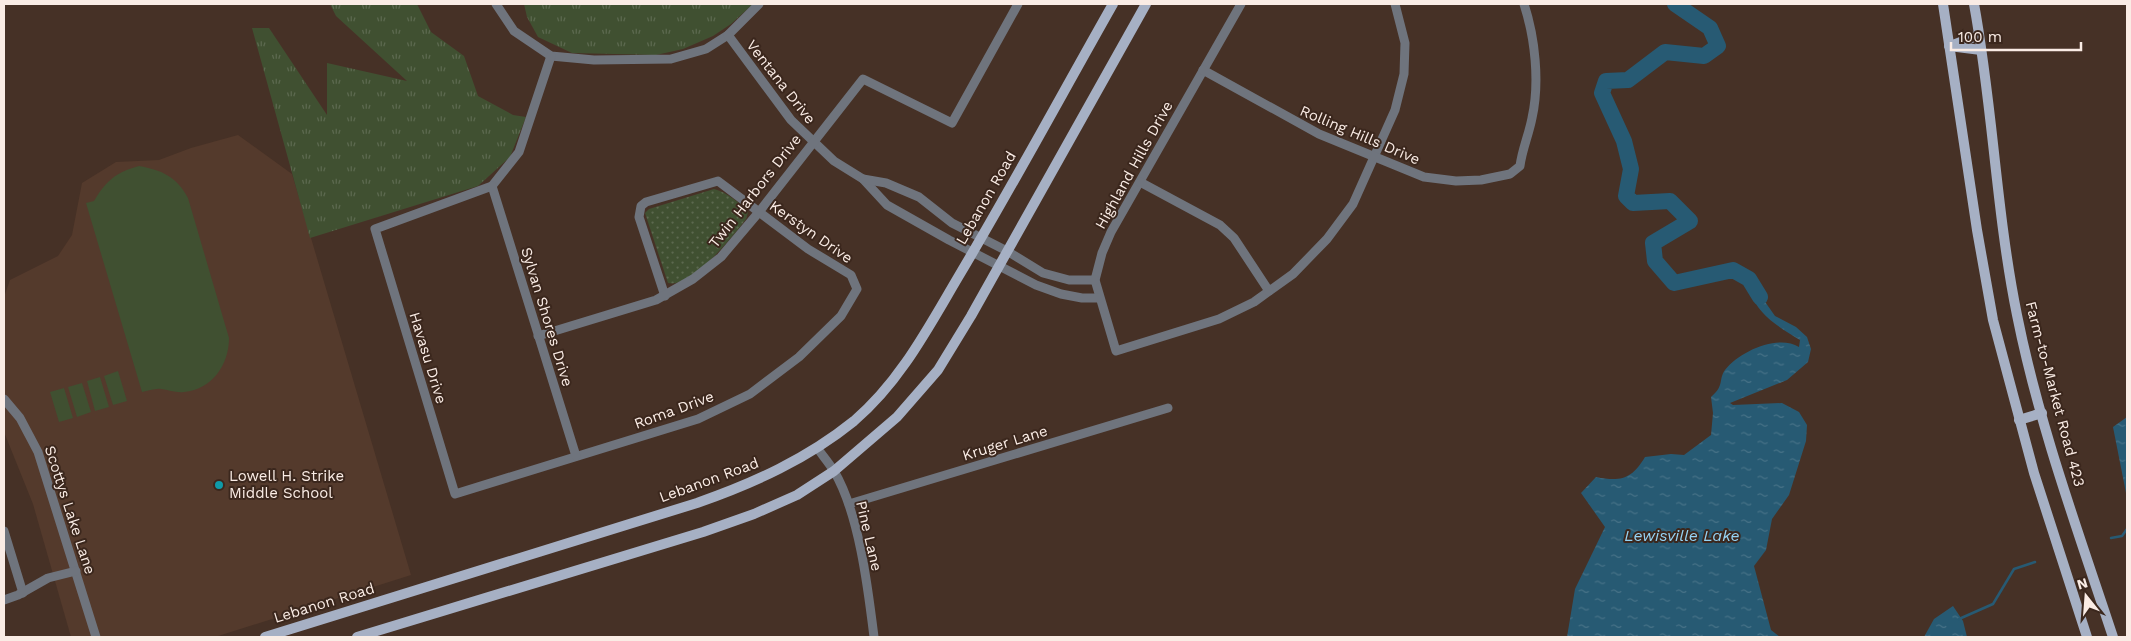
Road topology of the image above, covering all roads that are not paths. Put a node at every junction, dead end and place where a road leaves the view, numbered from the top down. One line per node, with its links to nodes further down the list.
1 (496, 4): 15 (street)
2 (759, 4): 11 (street)
3 (1018, 4): 17 (street, Twin Harbors Drive)
4 (1113, 4): 23 (main road, Lebanon Road)
5 (1146, 4): 24 (main road)
6 (1241, 4): 16 (street, Highland Hills Drive)
7 (1394, 4): 18 (street)
8 (1524, 4): 18 (street, Rolling Hills Drive)
9 (1943, 4): 13 (main road)
10 (1974, 4): 12 (main road, Farm-to-Market Road 423)
11 (728, 34): 15 (street); 17 (street, Ventana Drive)
12 (1979, 35): 13 (main road); 14 (main road, Farm-to-Market Road 423)
13 (1950, 46): 14 (main road); 36 (main road)
14 (1981, 50): 35 (main road, Farm-to-Market Road 423)
15 (551, 56): 21 (street)
16 (1203, 70): 18 (street, Rolling Hills Drive); 20 (street, Highland Hills Drive)
17 (812, 142): 19 (street, Ventana Drive); 22 (street, Twin Harbors Drive)
18 (1376, 156): 29 (street)
19 (863, 179): 23 (street, Ventana Drive); 25 (street, Ventana Drive)
20 (1140, 182): 27 (street, Highland Hills Drive); 29 (street)
21 (492, 186): 32 (street, Sylvan Shores Drive); 40 (street, Havasu Drive)
22 (759, 212): 28 (street, Kerstyn Drive); 30 (street, Twin Harbors Drive); 30 (street, Kerstyn Drive)
23 (981, 238): 24 (street, Ventana Drive); 25 (main road, Lebanon Road)
24 (1007, 251): 26 (main road); 27 (street, Ventana Drive)
25 (972, 252): 26 (street, Ventana Drive); 37 (main road, Lebanon Road)
26 (999, 266): 31 (street, Ventana Drive); 39 (main road)
27 (1095, 280): 31 (street, Highland Hills Drive)
28 (856, 283): 38 (street, Roma Drive)
29 (1269, 291): 31 (street, Highland Hills Drive)
30 (665, 296): 32 (street, Twin Harbors Drive)
31 (1099, 298)
32 (538, 336): 38 (street, Sylvan Shores Drive)
33 (4, 399): 43 (street, Scottys Lake Lane)
34 (1168, 408): 41 (street, Kruger Lane)
35 (2042, 414): 36 (main road); 51 (main road, Farm-to-Market Road 423)
36 (2019, 420): 50 (main road)
37 (818, 449): 39 (street, Pine Lane); 47 (main road, Lebanon Road)
38 (576, 456): 40 (street, Roma Drive)
39 (834, 471): 41 (street, Pine Lane); 48 (main road)
40 (455, 494)
41 (849, 504): 49 (street, Pine Lane)
42 (4, 531): 44 (street)
43 (76, 571): 44 (street); 46 (street, Scottys Lake Lane)
44 (23, 592): 45 (street)
45 (4, 600)
46 (96, 637)
47 (265, 637)
48 (357, 637)
49 (874, 637)
50 (2087, 637)
51 (2113, 637)

